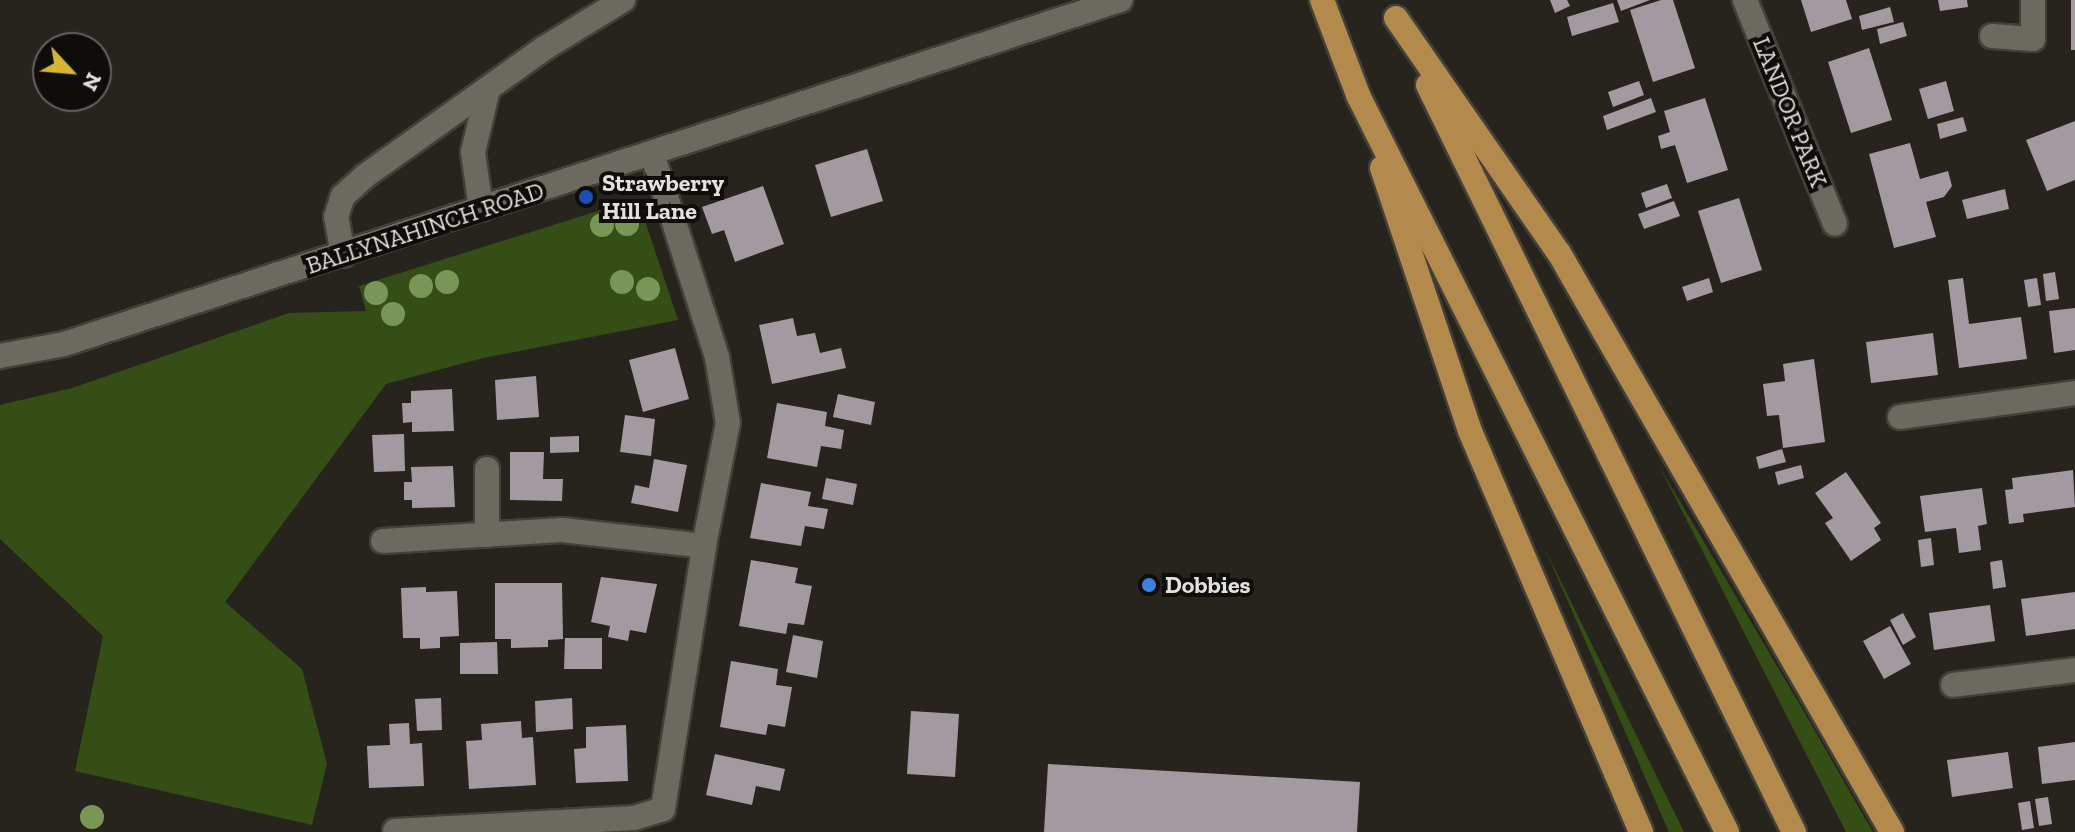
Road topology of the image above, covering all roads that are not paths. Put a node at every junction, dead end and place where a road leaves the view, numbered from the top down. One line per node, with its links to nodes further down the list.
1 (623, 0): 8 (street)
2 (1120, 0): 10 (street, BALLYNAHINCH ROAD)
3 (1322, 0): 9 (highway)
4 (1745, 0): 12 (street, LANDOR PARK)
5 (2033, 0): 7 (street)
6 (1392, 9): 26 (highway); 27 (highway)
7 (1992, 36)
8 (488, 89): 11 (street); 13 (street)
9 (1358, 95): 24 (highway); 25 (highway)
10 (652, 153): 11 (street, BALLYNAHINCH ROAD); 20 (street)
11 (481, 209): 13 (street, BALLYNAHINCH ROAD)
12 (1835, 224)
13 (343, 255): 14 (street, BALLYNAHINCH ROAD)
14 (0, 356)
15 (2075, 393): 16 (street)
16 (1900, 417)
17 (487, 469): 18 (street)
18 (487, 535): 19 (street); 20 (street)
19 (383, 541)
20 (704, 546): 23 (street)
21 (2075, 670): 22 (street)
22 (1953, 685)
23 (395, 831)
24 (1641, 832)
25 (1727, 832)
26 (1794, 832)
27 (1892, 832)

